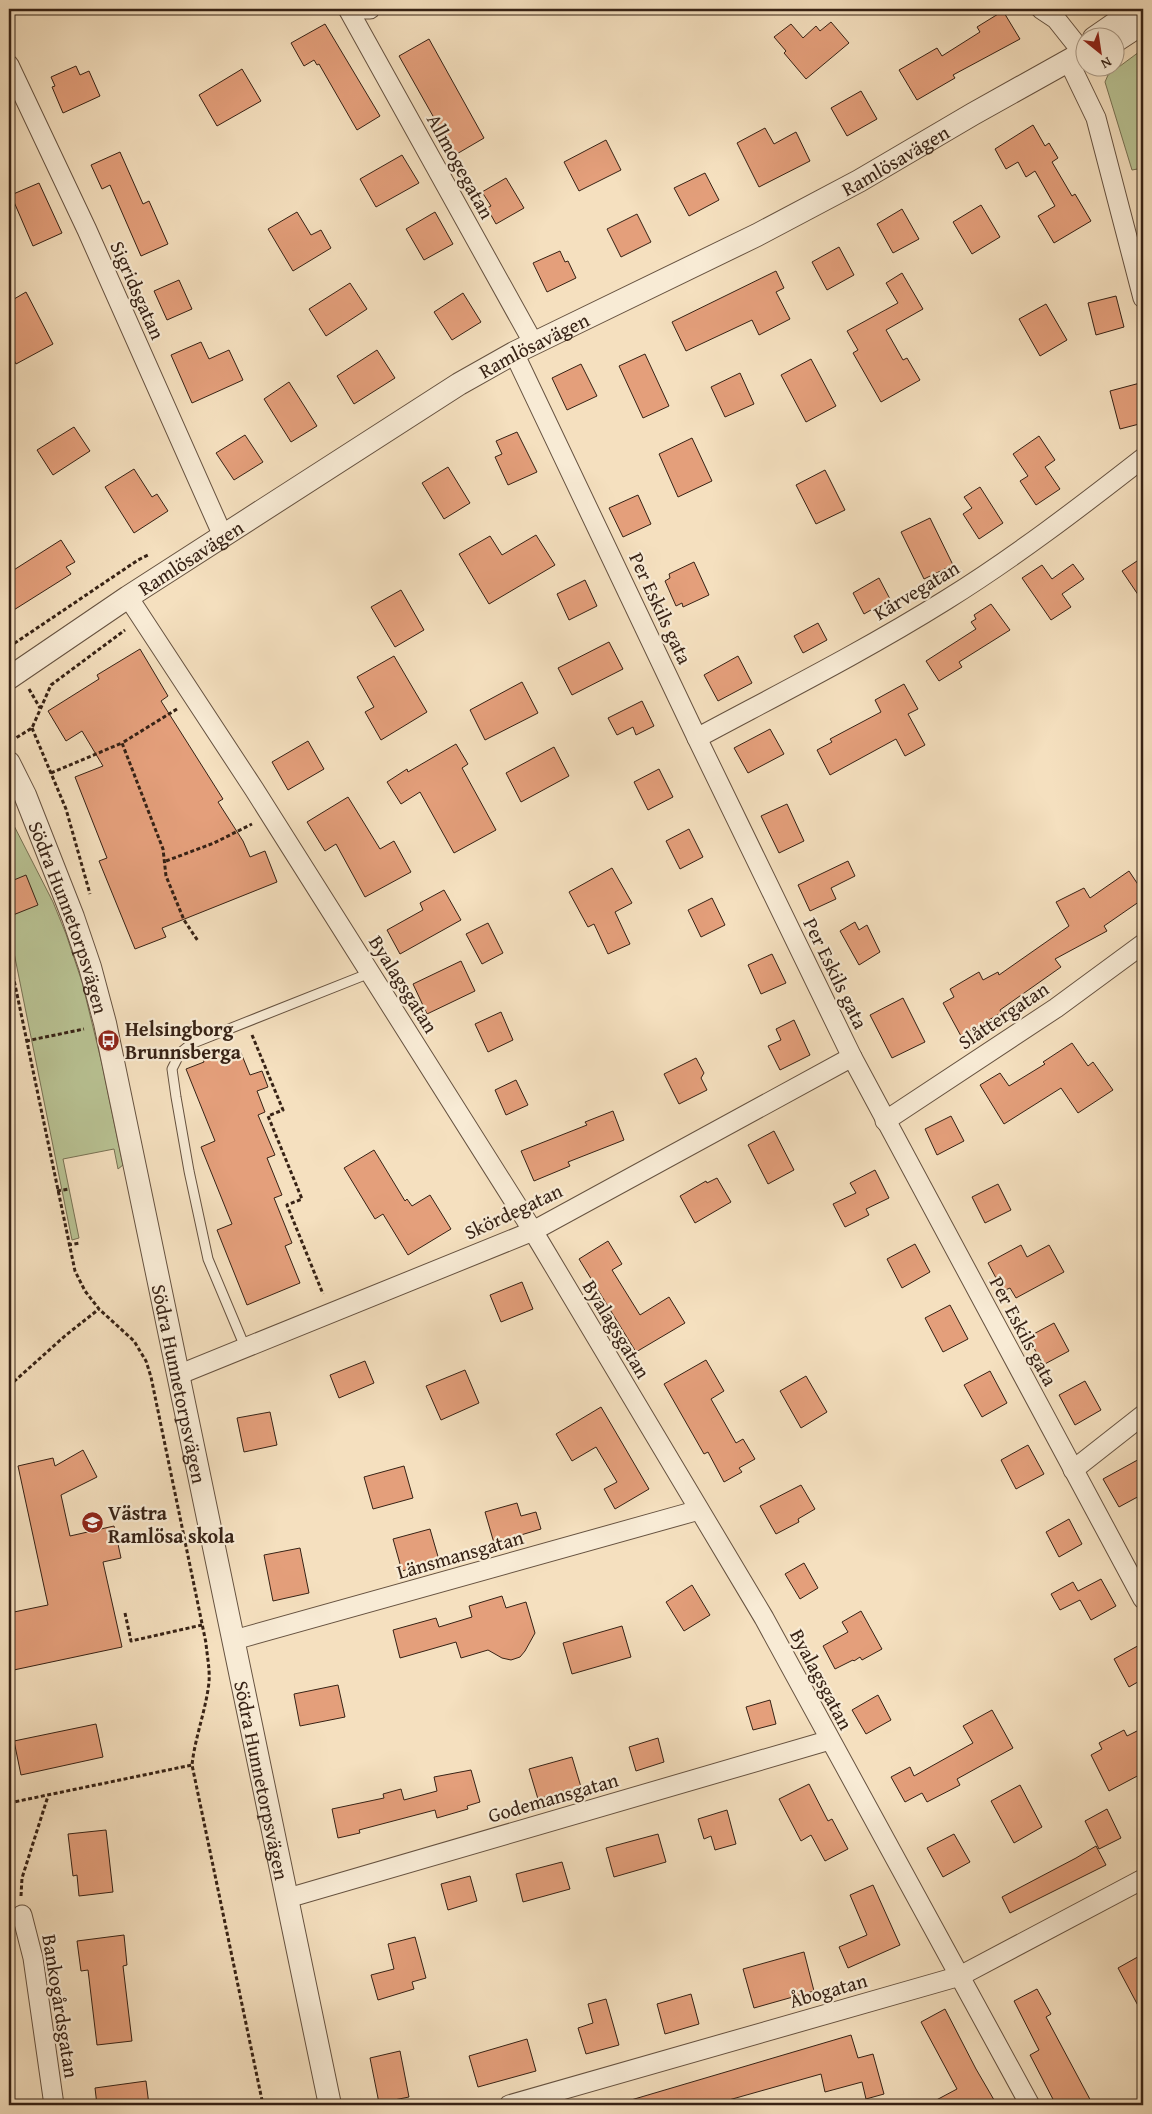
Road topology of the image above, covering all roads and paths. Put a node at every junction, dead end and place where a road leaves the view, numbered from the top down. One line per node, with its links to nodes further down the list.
1 (348, 9): 2 (street); 13 (street, Allmogegatan)
2 (370, 9)
3 (1041, 9): 8 (street)
4 (1136, 9): 6 (street, Ramlösavägen)
5 (1143, 24): 7 (street)
6 (1112, 28)
7 (1124, 36)
8 (1074, 40)
9 (1074, 56): 13 (street, Ramlösavägen)
10 (9, 65): 15 (street, Sigridsgatan)
11 (1088, 78): 12 (street)
12 (1143, 298)
13 (524, 349): 15 (street, Ramlösavägen); 20 (street, Per Eskils gata)
14 (1143, 458): 20 (street, Kärvegatan)
15 (223, 536): 16 (street, Ramlösavägen)
16 (128, 597): 17 (street, Ramlösavägen); 18 (street, Byalagsgatan)
17 (9, 678)
18 (194, 697): 21 (path); 25 (street, Byalagsgatan)
19 (32, 728): 23 (path)
20 (698, 738): 34 (street, Per Eskils gata)
21 (122, 743): 23 (path); 26 (path)
22 (9, 763): 44 (street, Södra Hunnetorpsvägen)
23 (51, 774): 24 (path)
24 (66, 809)
25 (270, 815): 26 (path); 30 (street, Byalagsgatan)
26 (166, 861): 27 (path)
27 (198, 940)
28 (1143, 944): 35 (street, Slåttergatan)
29 (9, 956): 33 (path)
30 (370, 972): 31 (lane); 38 (street, Byalagsgatan)
31 (246, 1022): 42 (path); 43 (lane)
32 (87, 1028): 33 (path)
33 (26, 1041): 37 (path)
34 (852, 1057): 35 (street, Per Eskils gata); 38 (street, Skördegatan)
35 (885, 1121): 47 (street, Per Eskils gata)
36 (69, 1189): 37 (path)
37 (57, 1191): 40 (path)
38 (533, 1231): 42 (street, Skördegatan); 48 (street, Byalagsgatan)
39 (80, 1243): 40 (path)
40 (68, 1245): 41 (path)
41 (99, 1308): 45 (path); 51 (path)
42 (331, 1313): 43 (street, Skördegatan)
43 (244, 1348): 44 (street, Skördegatan)
44 (178, 1374): 52 (street, Södra Hunnetorpsvägen)
45 (9, 1386)
46 (1143, 1415): 47 (street)
47 (1073, 1470): 49 (street, Per Eskils gata)
48 (699, 1510): 52 (street, Länsmansgatan); 53 (street, Byalagsgatan)
49 (1143, 1600)
50 (124, 1613): 51 (path)
51 (202, 1625): 54 (path)
52 (234, 1640): 58 (street, Södra Hunnetorpsvägen)
53 (830, 1740): 58 (street, Godemansgatan); 60 (street, Byalagsgatan)
54 (192, 1765): 55 (path); 62 (path)
55 (48, 1795): 56 (path); 59 (path)
56 (9, 1803)
57 (1143, 1879): 60 (street, Åbogatan)
58 (288, 1898): 63 (street, Södra Hunnetorpsvägen)
59 (22, 1915): 61 (street, Bankogårdsgatan)
60 (960, 1976): 64 (street, Åbogatan); 65 (street, Byalagsgatan)
61 (54, 2105)
62 (263, 2105)
63 (330, 2105)
64 (509, 2105)
65 (1030, 2105)

